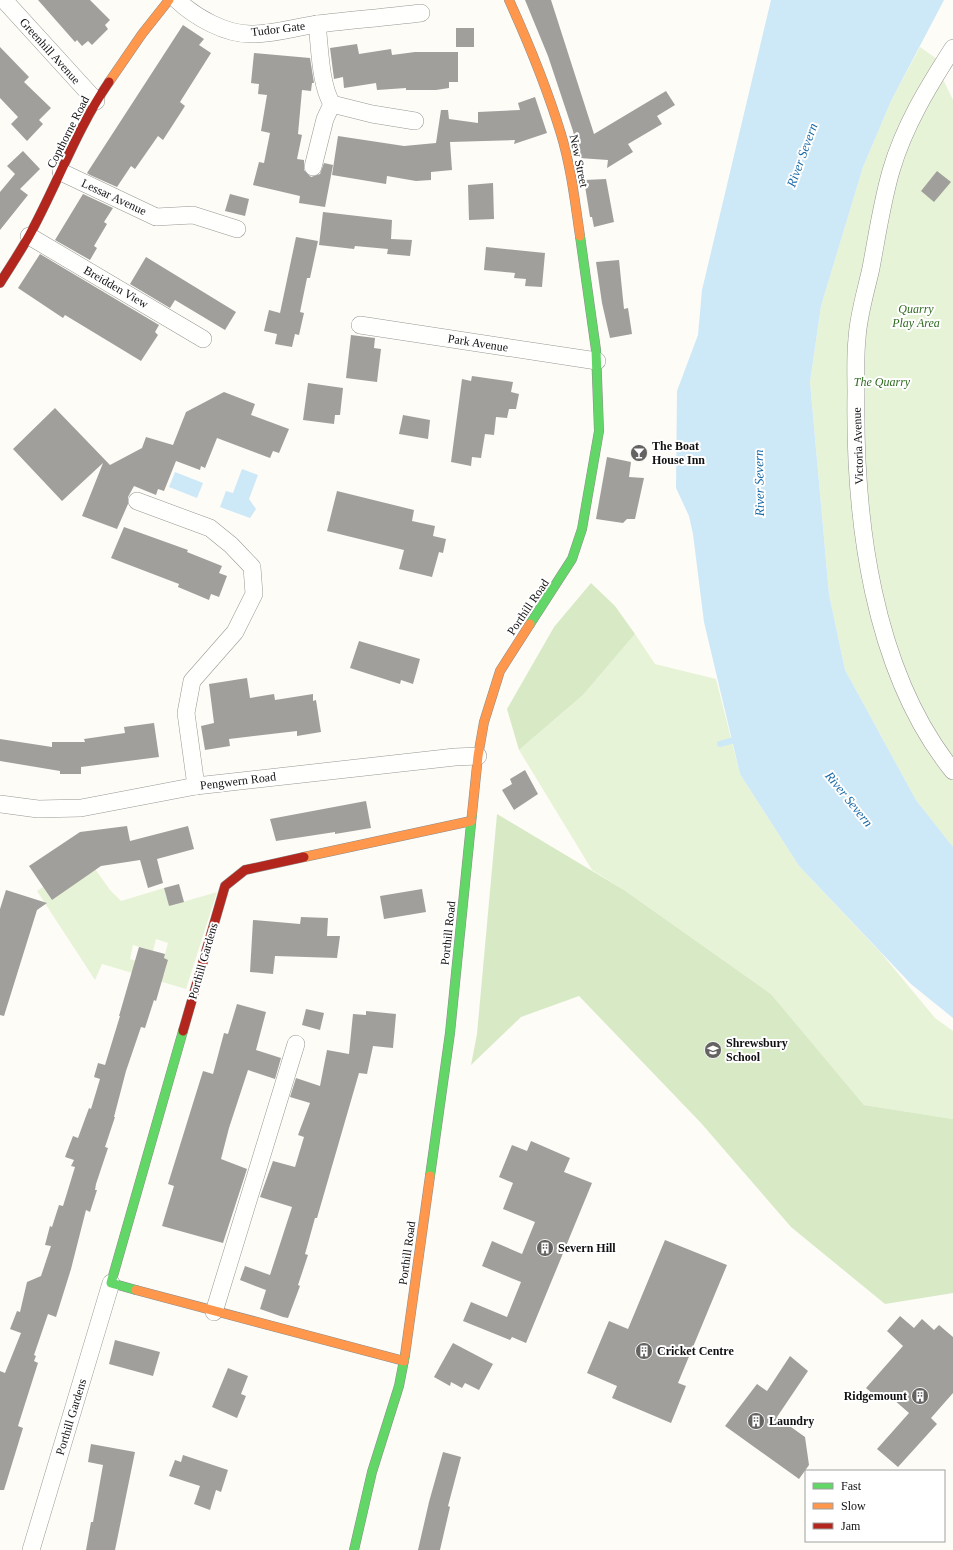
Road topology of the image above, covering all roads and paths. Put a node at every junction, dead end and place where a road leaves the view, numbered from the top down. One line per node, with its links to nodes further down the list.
1 (4, 0): 8 (street, Greenhill Avenue)
2 (169, 0): 8 (street, Copthorne Road)
3 (177, 0): 6 (street, Tudor Gate)
4 (510, 0): 17 (street, New Street)
5 (421, 13): 6 (street, Tudor Gate)
6 (317, 24): 9 (street, Tudor Gate)
7 (953, 48): 22 (street, Victoria Avenue)
8 (96, 101): 12 (street, Copthorne Road)
9 (332, 104): 10 (street); 11 (street)
10 (415, 120)
11 (313, 167)
12 (61, 172): 13 (street, Lessar Avenue); 14 (street, Copthorne Road)
13 (237, 229)
14 (29, 236): 15 (street, Copthorne Road); 18 (street, Breidden View)
15 (0, 283)
16 (360, 325): 19 (street, Park Avenue)
17 (594, 336): 19 (street, Porthill Road)
18 (203, 339)
19 (596, 361): 21 (street, Porthill Road)
20 (137, 502): 23 (street)
21 (478, 756): 23 (street, Pengwern Road); 25 (street, Porthill Road)
22 (953, 771)
23 (196, 786): 24 (street, Pengwern Road)
24 (0, 804)
25 (471, 821): 27 (street, Porthill Gardens); 29 (street, Porthill Road)
26 (296, 1044): 28 (street)
27 (110, 1283): 28 (street); 30 (street, Porthill Gardens)
28 (214, 1312): 29 (street)
29 (404, 1361): 31 (street, Porthill Road)
30 (31, 1550)
31 (354, 1550)

